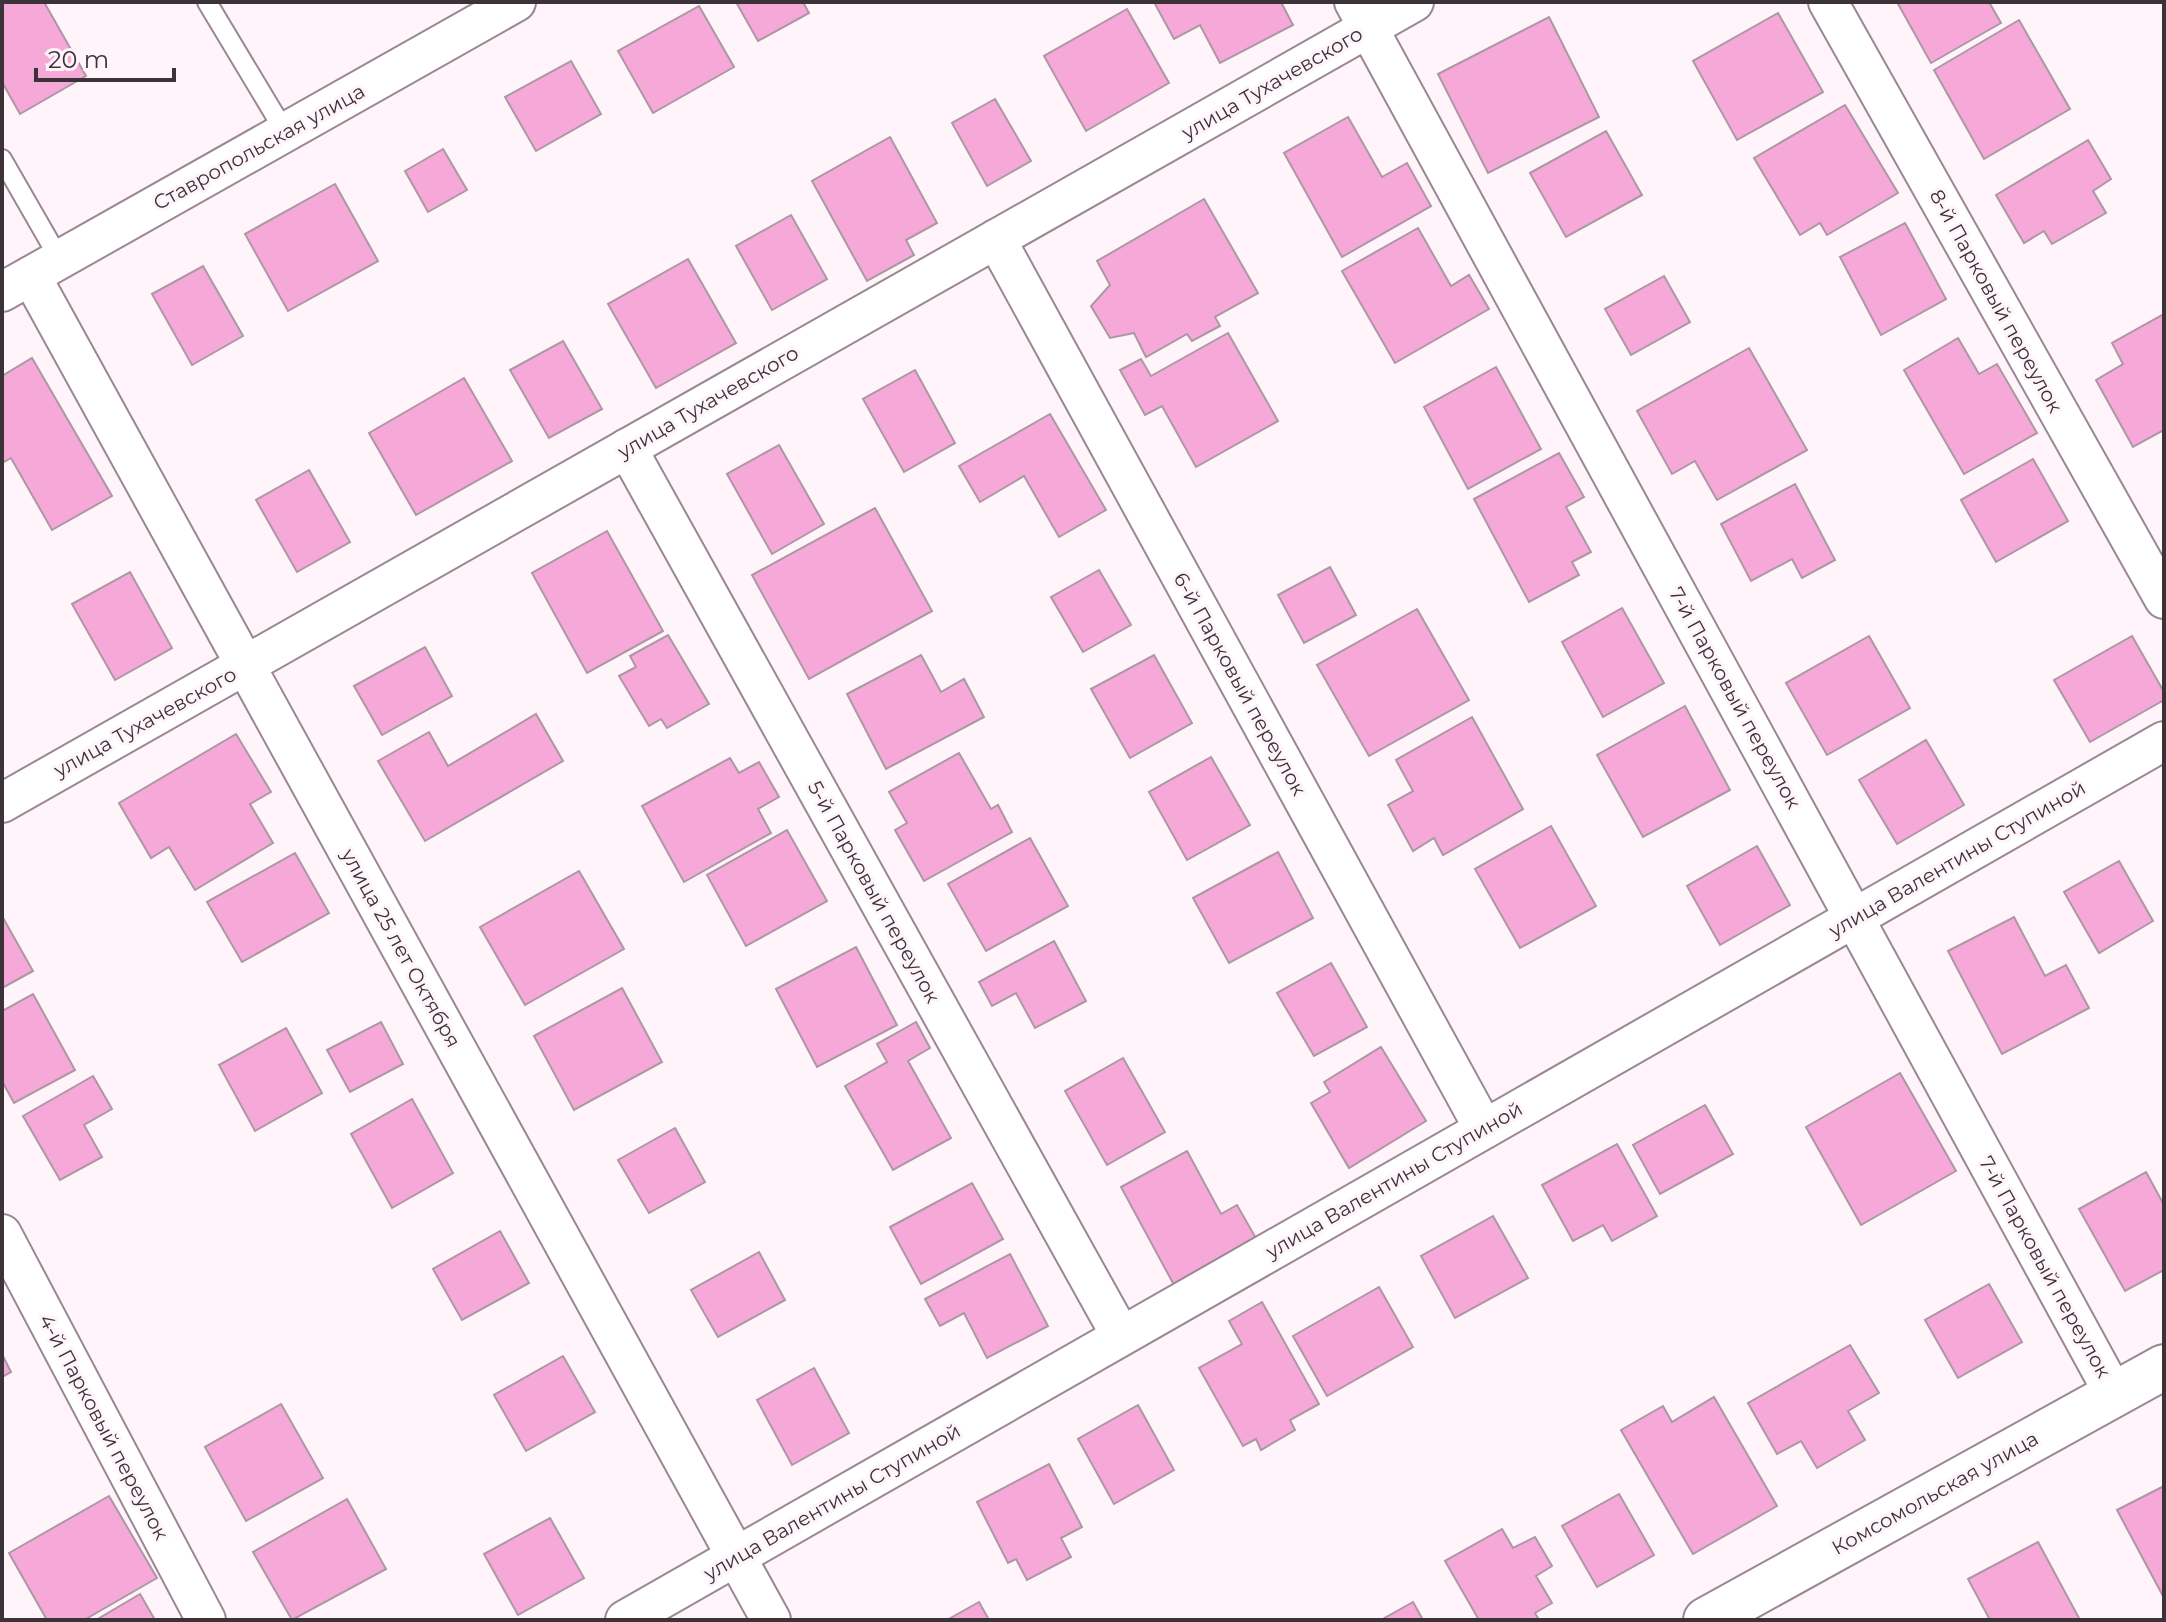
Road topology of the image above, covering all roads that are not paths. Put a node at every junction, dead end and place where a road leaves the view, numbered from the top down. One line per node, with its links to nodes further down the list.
1 (207, 2): 6 (lane)
2 (516, 2): 6 (street, Ставропольская улица)
3 (1414, 2): 5 (street, улица Тухачевского)
4 (1828, 2): 11 (street, 8-й Парковый переулок)
5 (1362, 15): 8 (street, улица Тухачевского); 15 (street, 7-й Парковый переулок)
6 (285, 132): 9 (street, Ставропольская улица)
7 (2, 159): 9 (lane)
8 (996, 239): 10 (street, улица Тухачевского); 16 (street, 6-й Парковый переулок)
9 (31, 276): 12 (street, улица 25 лет Октября)
10 (627, 448): 12 (street, улица Тухачевского); 18 (street, 5-й Парковый переулок)
11 (2164, 599)
12 (245, 665): 14 (street, улица Тухачевского); 21 (street, улица 25 лет Октября)
13 (2164, 741): 15 (street, улица Валентины Ступиной)
14 (2, 803)
15 (1855, 917): 16 (street, улица Валентины Ступиной); 20 (street, 7-й Парковый переулок)
16 (1484, 1129): 18 (street, улица Валентины Ступиной)
17 (2, 1234): 22 (street, 4-й Парковый переулок)
18 (1121, 1336): 21 (street, улица Валентины Ступиной)
19 (2164, 1367): 20 (main road, Комсомольская улица)
20 (2114, 1394): 25 (main road, Комсомольская улица)
21 (737, 1556): 23 (street, улица Валентины Ступиной); 24 (street, улица 25 лет Октября)
22 (206, 1620)
23 (625, 1620)
24 (771, 1620)
25 (1706, 1620)

